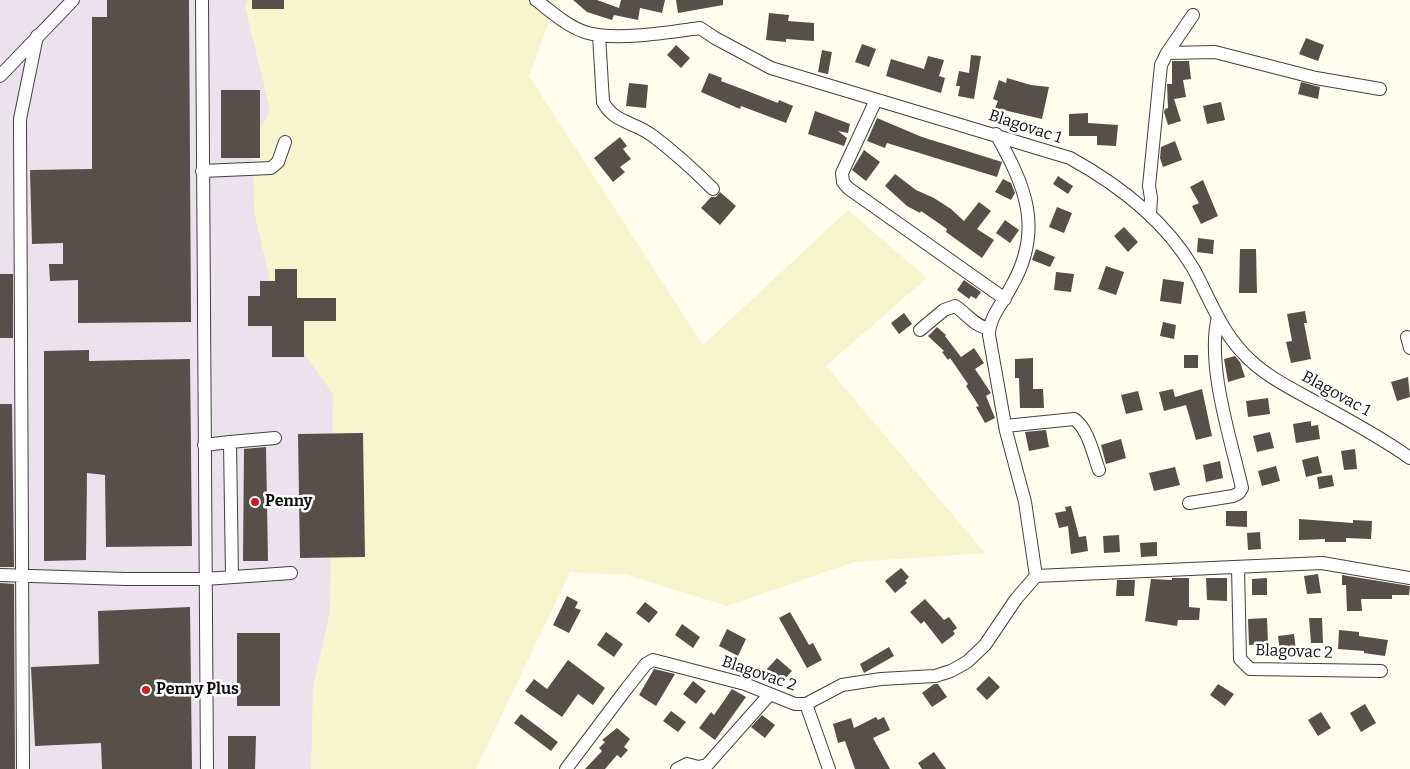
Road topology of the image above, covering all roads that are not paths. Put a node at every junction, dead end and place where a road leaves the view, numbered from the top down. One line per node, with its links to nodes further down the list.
1 (72, 0): 6 (street)
2 (202, 0): 13 (street)
3 (536, 0): 5 (street, Blagovac 1)
4 (1193, 15): 7 (street)
5 (599, 35): 10 (street, Blagovac 1); 14 (street)
6 (36, 36): 8 (street); 29 (street)
7 (1167, 53): 9 (street); 15 (street)
8 (0, 76)
9 (1380, 88)
10 (876, 100): 11 (street, Blagovac 1); 16 (street)
11 (996, 134): 15 (street, Blagovac 1); 16 (street)
12 (285, 142): 13 (street)
13 (202, 171): 23 (street)
14 (713, 189)
15 (1150, 214): 17 (street, Blagovac 1)
16 (1005, 299): 18 (street)
17 (1218, 317): 24 (street, Blagovac 1); 26 (street)
18 (989, 328): 19 (street); 20 (street)
19 (920, 330)
20 (1005, 426): 25 (street); 31 (street)
21 (275, 438): 22 (street)
22 (230, 442): 23 (street); 32 (street)
23 (204, 445): 33 (street)
24 (1410, 458)
25 (1099, 470)
26 (1189, 503)
27 (1238, 567): 31 (street); 34 (street); 35 (street, Blagovac 2)
28 (290, 573): 32 (street)
29 (23, 574): 30 (street); 33 (street); 38 (street)
30 (0, 575)
31 (1036, 576): 37 (street, Blagovac 2)
32 (232, 577): 33 (street)
33 (205, 578): 39 (street)
34 (1410, 578)
35 (1381, 671)
36 (769, 695): 37 (street, Blagovac 2); 40 (street, Blagovac 2); 41 (street)
37 (806, 704): 42 (street)
38 (23, 769)
39 (207, 769)
40 (566, 769)
41 (678, 769)
42 (829, 769)

